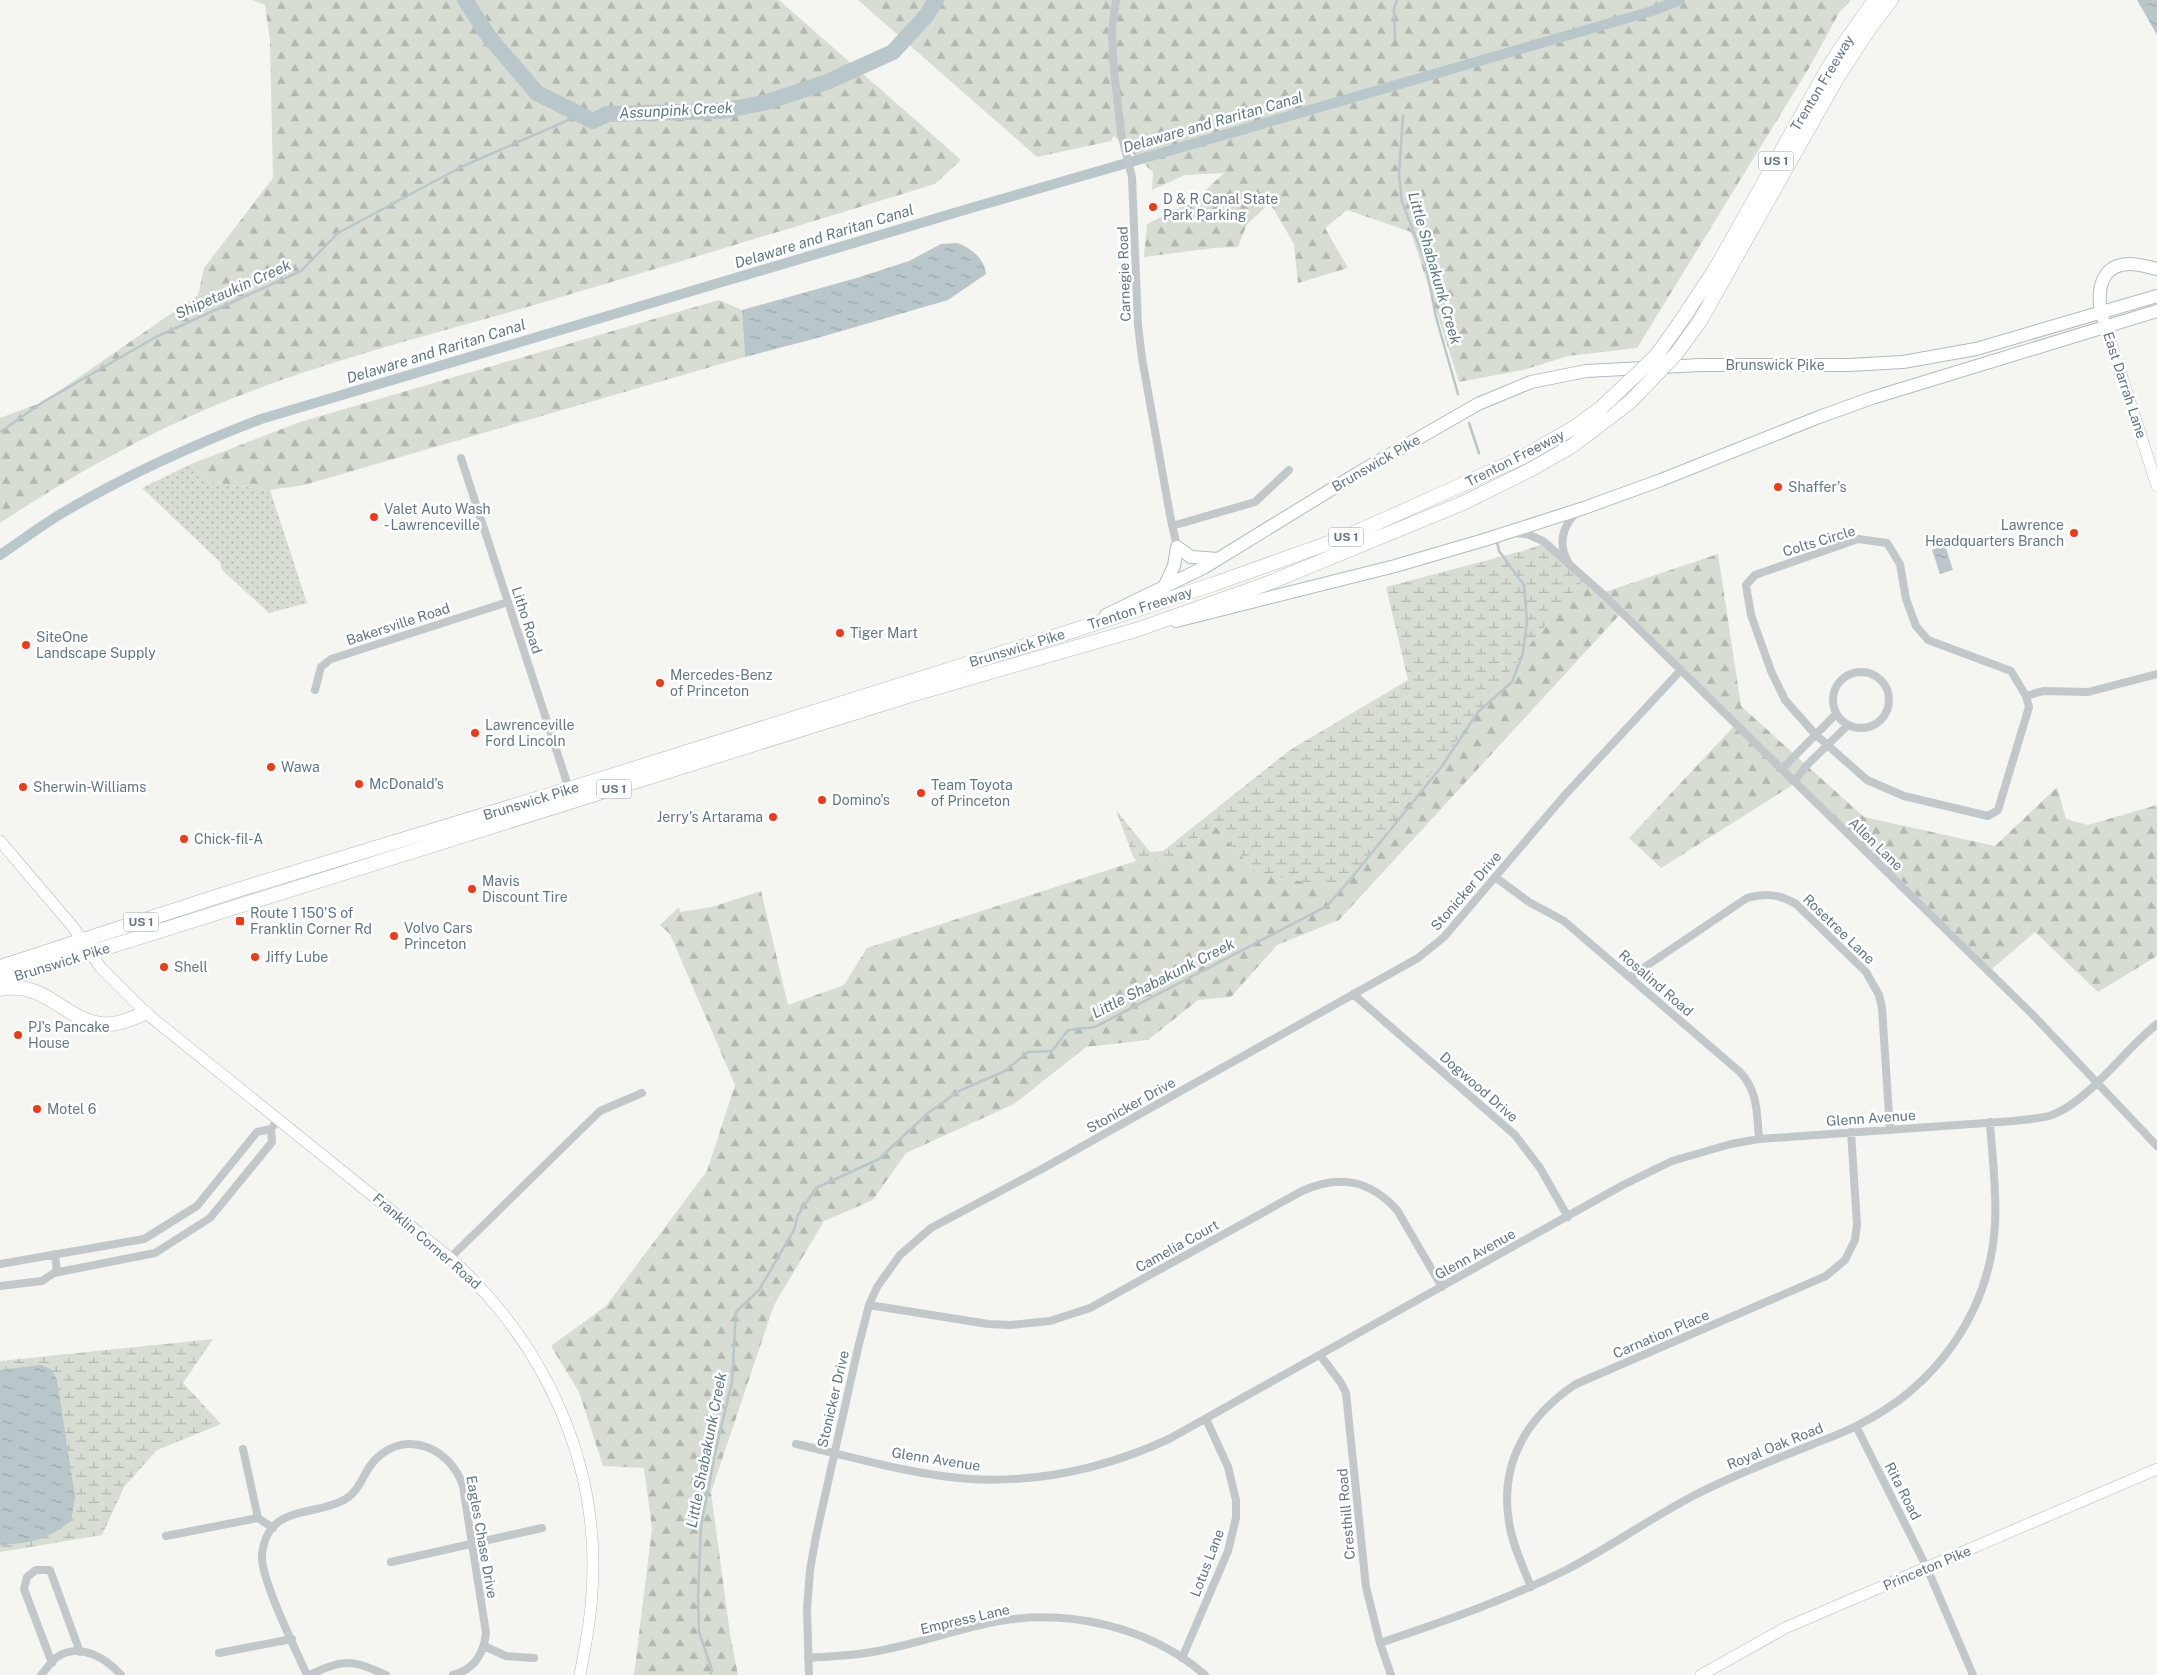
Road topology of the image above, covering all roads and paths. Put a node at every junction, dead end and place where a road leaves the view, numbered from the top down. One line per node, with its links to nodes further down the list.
1 (1116, 0): 13 (street, Carnegie Road)
2 (1875, 0): 21 (highway, Trenton Freeway / US 1, bridge)
3 (1892, 0): 20 (highway, Trenton Freeway / US 1, bridge)
4 (2157, 269): 7 (main road)
5 (2157, 296): 7 (main road, Brunswick Pike)
6 (2157, 311): 8 (main road, Brunswick Pike)
7 (2102, 312): 8 (main road, East Darrah Lane); 16 (main road, Brunswick Pike)
8 (2107, 327): 11 (main road, East Darrah Lane); 12 (main road, Brunswick Pike)
9 (462, 458): 19 (street, Litho Road)
10 (1289, 470): 13 (street)
11 (2157, 486)
12 (1584, 508): 14 (main road, Brunswick Pike); 17 (street, Allen Lane)
13 (1172, 526): 15 (street, Carnegie Road)
14 (1506, 533): 17 (street, Allen Lane); 20 (main road, Brunswick Pike)
15 (1177, 547): 16 (main road); 18 (main road)
16 (1218, 559): 18 (main road, Brunswick Pike)
17 (1571, 566): 22 (street, Allen Lane)
18 (1164, 587): 21 (main road, Brunswick Pike)
19 (508, 602): 24 (street, Bakersville Road); 32 (street, Litho Road)
20 (1140, 629): 36 (highway, Brunswick Pike / US 1)
21 (1075, 630): 32 (highway, Brunswick Pike / US 1)
22 (1681, 670): 30 (street, Allen Lane); 34 (street, Stonicker Drive)
23 (2157, 674): 25 (street)
24 (315, 690)
25 (2026, 696): 28 (street, Colts Circle); 29 (street, Colts Circle)
26 (1836, 714): 27 (street); 27 (street); 28 (street)
27 (1848, 725): 29 (street)
28 (1816, 734): 29 (street, Colts Circle); 30 (street)
29 (1828, 746): 31 (street)
30 (1782, 769): 31 (street, Allen Lane)
31 (1794, 781): 44 (street, Allen Lane)
32 (569, 789): 35 (highway, Brunswick Pike / US 1)
33 (0, 841): 35 (main road, Franklin Corner Road)
34 (1495, 877): 38 (street, Rosalind Road); 41 (street, Stonicker Drive)
35 (82, 940): 36 (main road, Franklin Corner Road); 37 (highway, Brunswick Pike / US 1)
36 (91, 953): 39 (highway, Brunswick Pike / US 1); 42 (main road, Franklin Corner Road)
37 (0, 967)
38 (1630, 977): 49 (street, Rosetree Lane); 51 (street, Rosalind Road)
39 (0, 981)
40 (0, 989): 42 (highway)
41 (1353, 994): 58 (street, Dogwood Drive); 68 (street, Stonicker Drive)
42 (146, 1013): 46 (main road, Franklin Corner Road)
43 (2157, 1024): 44 (street, Glenn Avenue)
44 (2096, 1082): 47 (street, Glenn Avenue); 52 (street, Allen Lane)
45 (642, 1093): 62 (street)
46 (279, 1118): 48 (street); 62 (main road, Franklin Corner Road)
47 (1990, 1122): 49 (street, Glenn Avenue); 71 (street, Royal Oak Road)
48 (271, 1129): 53 (street); 54 (street)
49 (1890, 1130): 50 (street, Glenn Avenue)
50 (1851, 1132): 51 (street, Glenn Avenue); 83 (street, Carnation Place)
51 (1759, 1139): 58 (street, Glenn Avenue)
52 (2157, 1146)
53 (238, 1156): 54 (street); 55 (street)
54 (252, 1167): 56 (street)
55 (214, 1186): 56 (street); 57 (street)
56 (227, 1197): 59 (street)
57 (187, 1213): 59 (street); 60 (street)
58 (1568, 1217): 67 (street, Glenn Avenue)
59 (199, 1225): 63 (street)
60 (114, 1244): 61 (street); 63 (street)
61 (55, 1254): 64 (street); 65 (street)
62 (450, 1258): 98 (main road, Franklin Corner Road)
63 (116, 1260): 65 (street)
64 (0, 1264)
65 (57, 1272): 66 (street)
66 (0, 1286)
67 (1442, 1287): 68 (street, Camelia Court); 69 (street, Glenn Avenue)
68 (869, 1305): 74 (street, Stonicker Drive)
69 (1320, 1355): 70 (street, Glenn Avenue); 85 (street, Cresthill Road)
70 (1206, 1419): 74 (street, Glenn Avenue); 91 (street, Lotus Lane)
71 (1856, 1426): 82 (street, Rita Road); 83 (street, Royal Oak Road)
72 (796, 1444): 74 (street, Glenn Avenue)
73 (243, 1449): 76 (street)
74 (834, 1453): 90 (street, Stonicker Drive)
75 (2157, 1469): 82 (main road, Princeton Pike)
76 (258, 1518): 77 (street); 79 (street)
77 (273, 1528): 80 (street, Eagles Chase Drive); 84 (street)
78 (542, 1528): 80 (street)
79 (166, 1536)
80 (471, 1544): 81 (street); 86 (street, Eagles Chase Drive)
81 (391, 1562)
82 (1927, 1568): 102 (main road, Princeton Pike); 103 (street, Rita Road)
83 (1531, 1587): 85 (street, Royal Oak Road)
84 (292, 1639): 88 (street); 95 (street)
85 (1380, 1643): 101 (street, Cresthill Road)
86 (484, 1646): 89 (street); 97 (street)
87 (80, 1652): 92 (street); 92 (street); 94 (street)
88 (220, 1653)
89 (534, 1658)
90 (808, 1658): 91 (street, Empress Lane); 99 (street, Stonicker Drive)
91 (1182, 1658): 100 (street, Empress Lane)
92 (52, 1663): 93 (street)
93 (41, 1675)
94 (121, 1675)
95 (308, 1675): 96 (street)
96 (386, 1675)
97 (456, 1675)
98 (580, 1675)
99 (809, 1675)
100 (1205, 1675)
101 (1392, 1675)
102 (1701, 1675)
103 (1973, 1675)

